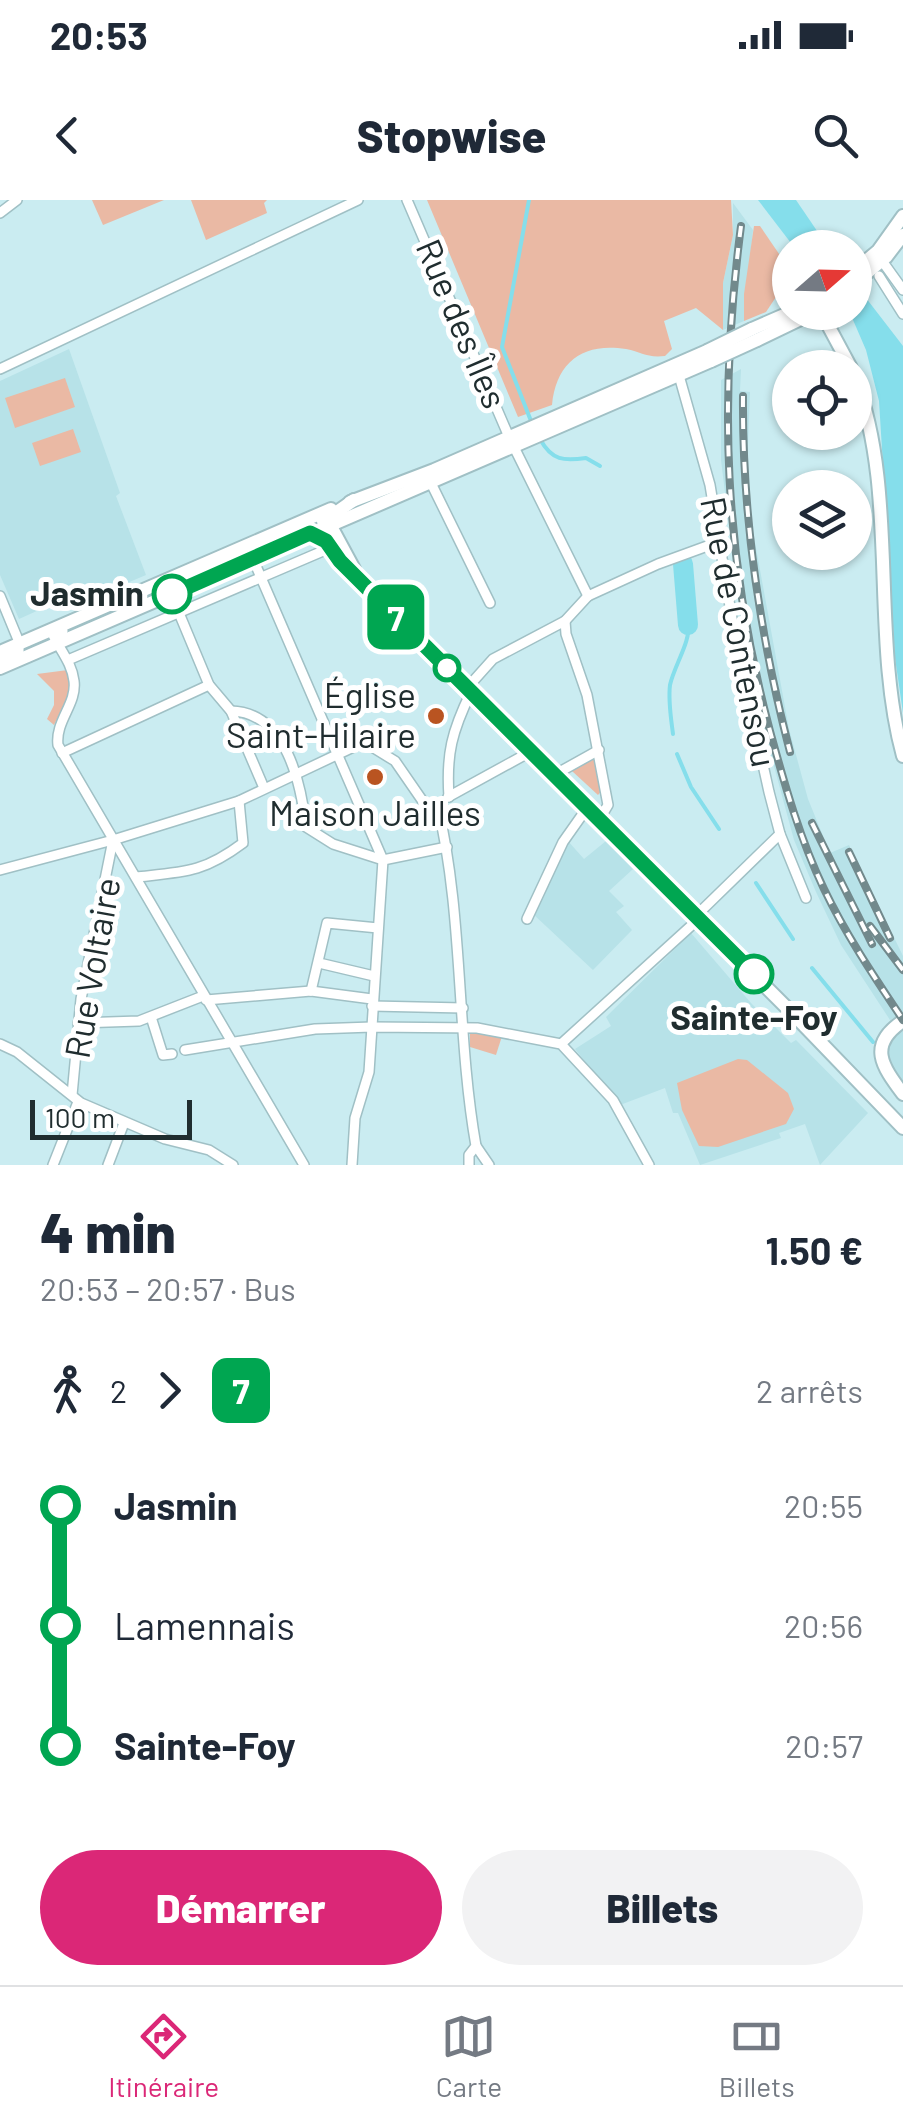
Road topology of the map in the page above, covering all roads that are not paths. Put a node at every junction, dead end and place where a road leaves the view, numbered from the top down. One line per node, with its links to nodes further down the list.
1 (17, 200): 4 (street)
2 (358, 200): 14 (street)
3 (407, 200): 16 (street, Rue des Îles)
4 (0, 213)
5 (903, 220): 7 (main road)
6 (903, 235): 8 (main road)
7 (872, 263)
8 (872, 267)
9 (872, 273): 11 (street)
10 (872, 276): 12 (street)
11 (903, 290)
12 (903, 314)
13 (772, 327): 15 (main road, bridge)
14 (0, 370)
15 (677, 370): 16 (main road); 21 (street, Rue de Contensou)
16 (513, 438): 18 (main road); 19 (main road); 27 (street, Rue des Îles)
17 (872, 450): 44 (main road)
18 (431, 482): 19 (main road); 29 (street)
19 (356, 506): 20 (main road); 22 (main road)
20 (322, 530): 22 (main road); 23 (main road); 24 (street); 25 (main road); 28 (main road)
21 (721, 542): 27 (street); 53 (street, Rue de Contensou)
22 (347, 557): 25 (main road)
23 (253, 559): 24 (street); 33 (main road)
24 (260, 578): 30 (street); 43 (street)
25 (360, 580): 38 (main road)
26 (0, 596): 32 (street)
27 (588, 596): 31 (street)
28 (124, 598): 32 (main road); 33 (street)
29 (490, 603)
30 (178, 613): 35 (street); 37 (street)
31 (565, 620): 38 (street); 40 (street)
32 (20, 642): 34 (main road); 36 (street)
33 (57, 643): 35 (street); 36 (main road)
34 (0, 652)
35 (68, 660): 42 (street)
36 (0, 664)
37 (210, 685): 39 (street); 42 (street)
38 (468, 690): 41 (main road); 48 (street)
39 (230, 711): 45 (street); 47 (street)
40 (599, 750): 46 (street); 52 (street)
41 (530, 752): 46 (main road); 48 (street)
42 (62, 753): 54 (street)
43 (336, 753): 45 (street); 50 (street); 56 (street)
44 (903, 756)
45 (296, 772): 47 (street); 56 (street)
46 (554, 775): 51 (main road)
47 (264, 788): 49 (street)
48 (449, 797): 50 (street)
49 (239, 801): 54 (street); 58 (street)
50 (437, 804): 55 (street)
51 (586, 808): 52 (main road); 61 (street)
52 (598, 820): 60 (main road)
53 (780, 834): 59 (street, Rue de Contensou); 60 (street)
54 (114, 840): 57 (street); 58 (street); 71 (street, Rue Voltaire)
55 (447, 847): 56 (street); 68 (street)
56 (384, 860): 62 (street)
57 (0, 870)
58 (136, 877): 66 (street)
59 (806, 898)
60 (698, 918): 76 (street); 82 (main road)
61 (526, 919)
62 (378, 928): 63 (street); 64 (street)
63 (319, 963): 64 (street); 65 (street)
64 (374, 976): 67 (street)
65 (310, 991): 66 (street); 67 (street)
66 (204, 998): 69 (street); 74 (street)
67 (372, 1003): 68 (street); 72 (street)
68 (463, 1008): 73 (street)
69 (151, 1017): 71 (street); 78 (street)
70 (903, 1021): 79 (main road)
71 (78, 1023): 80 (street, Rue Voltaire)
72 (372, 1027): 73 (street); 74 (street); 88 (street)
73 (465, 1028): 76 (street); 83 (street)
74 (230, 1041): 77 (street); 87 (street)
75 (0, 1044): 80 (street)
76 (561, 1044): 91 (street)
77 (185, 1050)
78 (172, 1054)
79 (903, 1094)
80 (75, 1098): 81 (street); 84 (street, Rue Voltaire)
81 (124, 1123): 85 (street); 86 (street)
82 (903, 1128)
83 (476, 1146): 89 (street); 90 (street)
84 (53, 1165)
85 (108, 1165)
86 (233, 1165)
87 (304, 1165)
88 (352, 1165)
89 (469, 1165)
90 (489, 1165)
91 (649, 1165)

